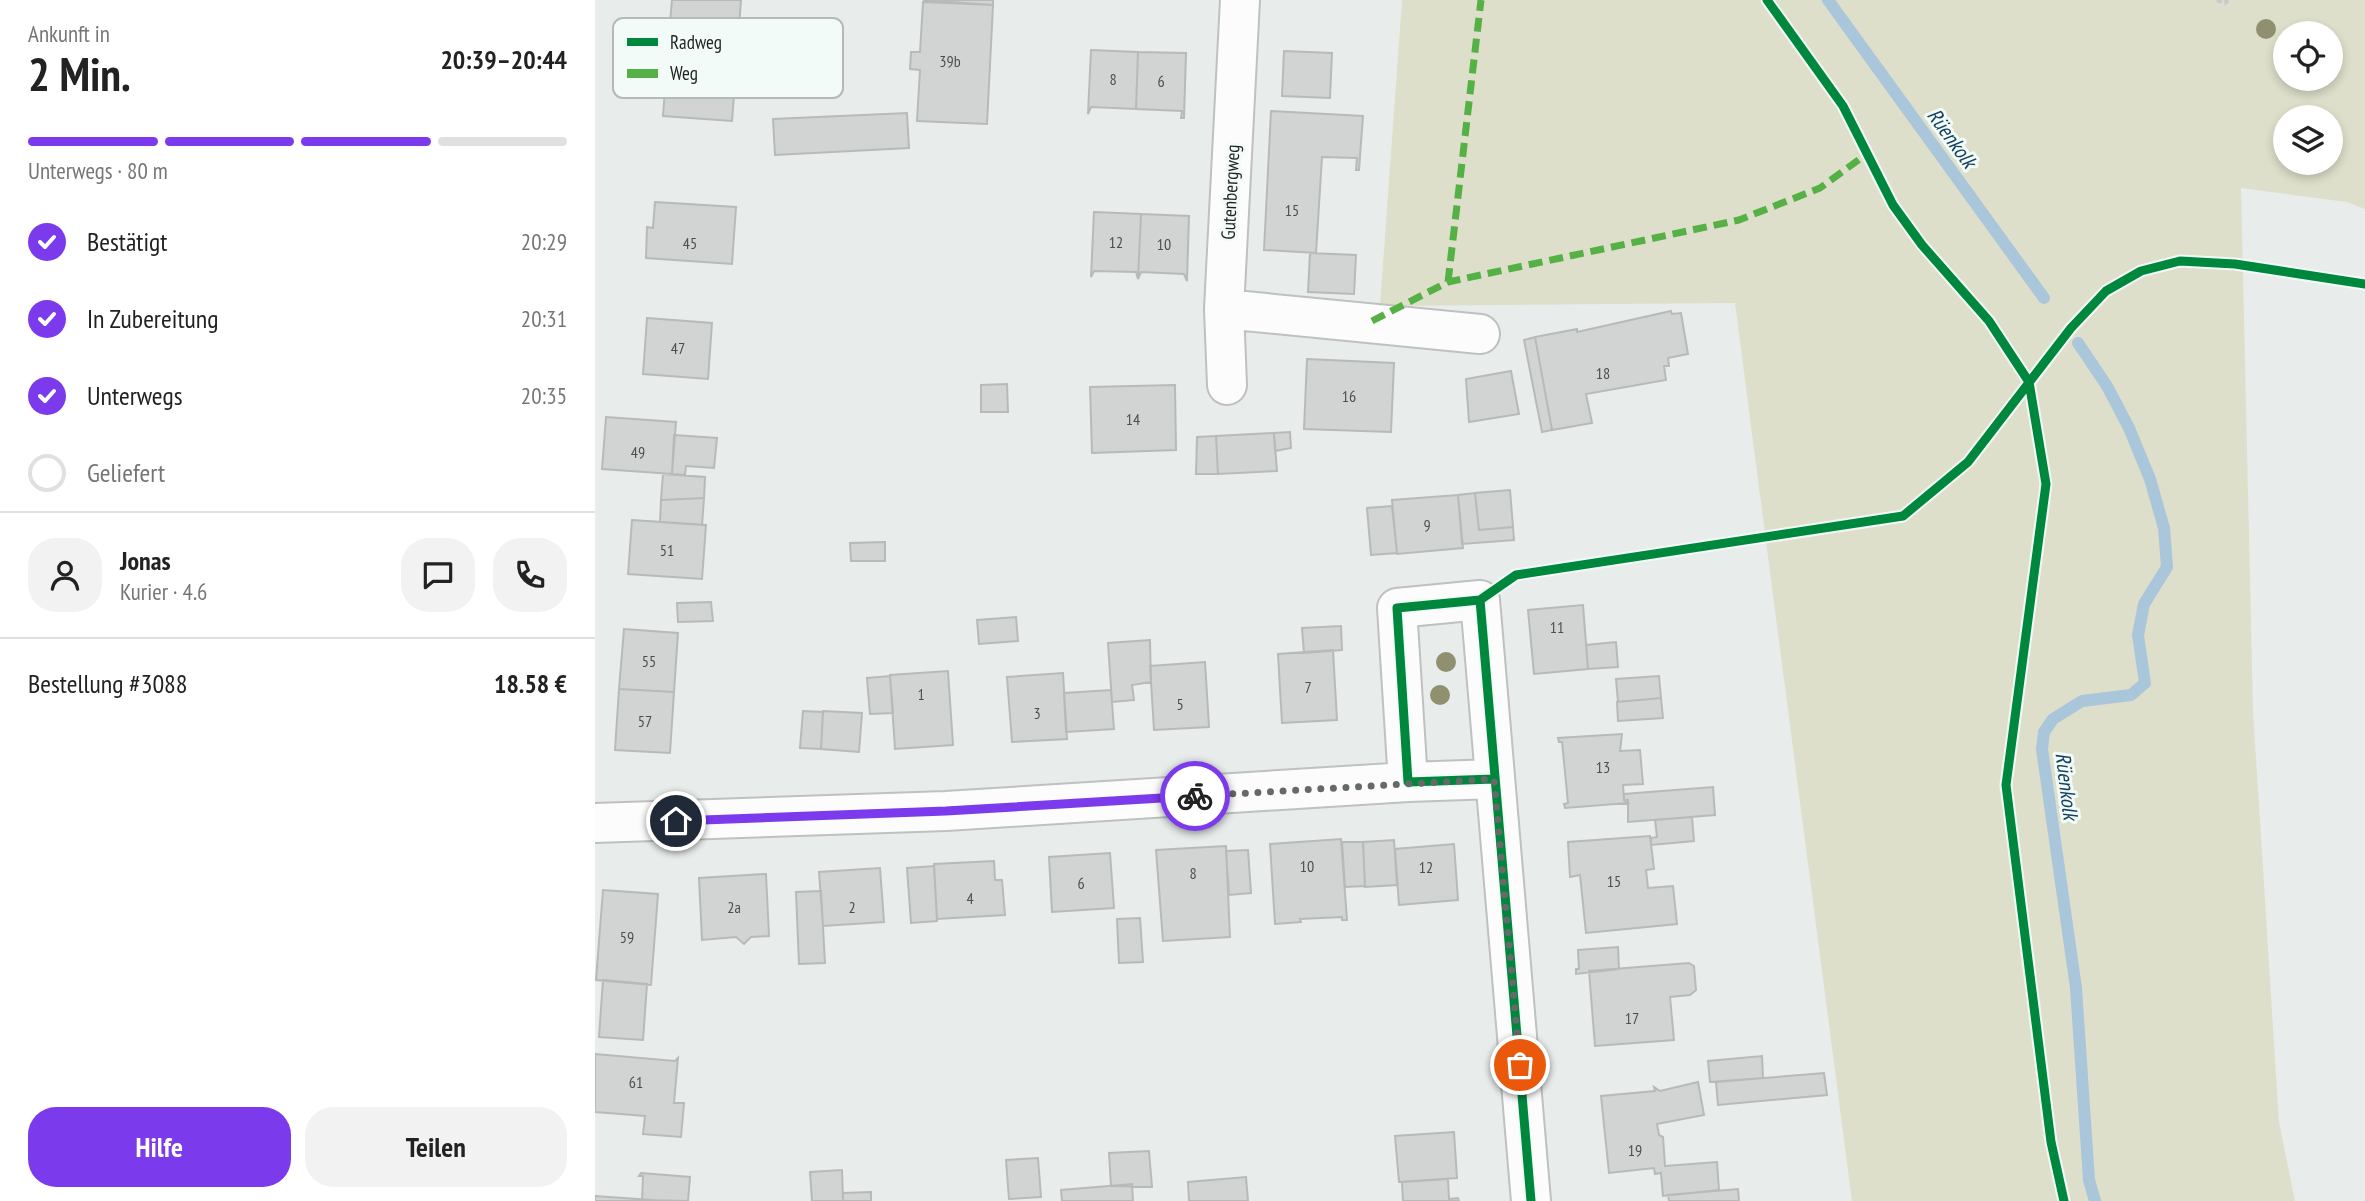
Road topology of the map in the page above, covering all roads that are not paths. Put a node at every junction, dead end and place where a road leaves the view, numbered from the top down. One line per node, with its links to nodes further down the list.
1 (1240, 0): 2 (street, Gutenbergweg)
2 (1224, 309): 3 (street); 4 (street, Gutenbergweg)
3 (1479, 334)
4 (1227, 384)
5 (1494, 779): 6 (street); 6 (street); 8 (street)
6 (1408, 782): 7 (street)
7 (595, 823)
8 (1531, 1201)

